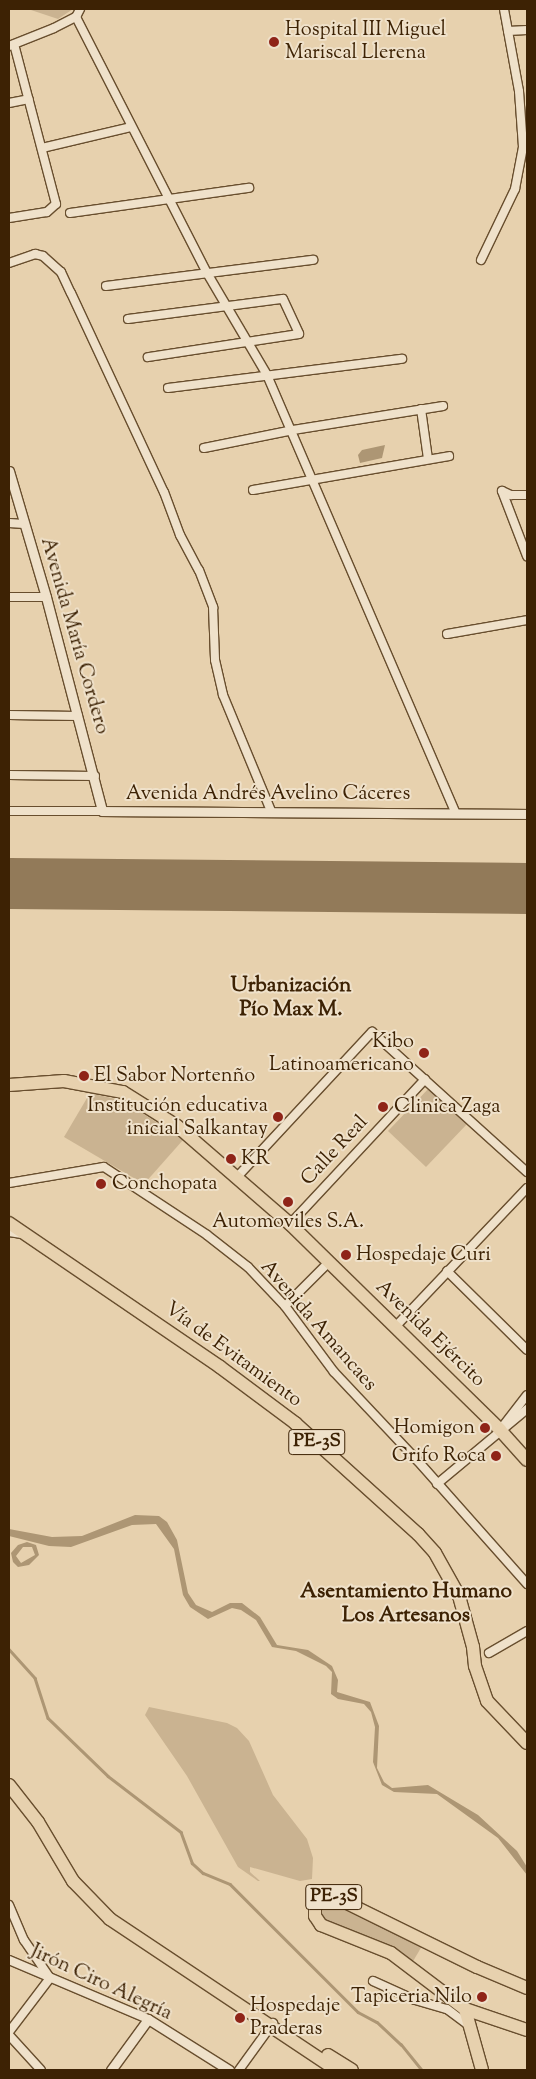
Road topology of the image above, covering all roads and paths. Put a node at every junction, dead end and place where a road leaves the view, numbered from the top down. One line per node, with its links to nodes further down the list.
1 (80, 9): 3 (street)
2 (504, 9): 5 (street)
3 (76, 17): 6 (street); 9 (street)
4 (527, 30): 5 (street)
5 (508, 31): 16 (street)
6 (12, 45): 7 (street)
7 (29, 99): 8 (street); 10 (street)
8 (9, 103)
9 (131, 126): 10 (street); 12 (street)
10 (42, 148): 14 (street)
11 (249, 188): 12 (street)
12 (168, 199): 13 (street); 18 (street)
13 (70, 213)
14 (9, 218)
15 (312, 260): 18 (street)
16 (481, 260)
17 (9, 263): 50 (street)
18 (207, 273): 19 (street); 20 (street)
19 (106, 286)
20 (226, 307): 21 (street); 22 (street); 22 (street)
21 (128, 319)
22 (249, 341): 23 (street); 25 (street)
23 (148, 357)
24 (402, 359): 25 (street)
25 (267, 375): 26 (street); 29 (street)
26 (168, 388)
27 (443, 406): 28 (street)
28 (421, 410): 29 (street); 32 (street)
29 (293, 430): 30 (street); 34 (street)
30 (204, 448)
31 (449, 456): 32 (street)
32 (428, 459): 34 (street)
33 (10, 476): 38 (street, Avenida María Cordero)
34 (314, 481): 35 (street); 51 (street)
35 (253, 490)
36 (527, 495): 39 (street)
37 (9, 523): 38 (street)
38 (24, 524): 41 (street, Avenida María Cordero)
39 (527, 556)
40 (9, 596): 41 (street)
41 (46, 597): 45 (street, Avenida María Cordero)
42 (527, 620): 43 (street)
43 (447, 634)
44 (9, 715): 45 (street)
45 (78, 716): 47 (street, Avenida María Cordero)
46 (9, 775): 47 (street)
47 (95, 776): 49 (street, Avenida María Cordero)
48 (9, 811): 49 (street, Avenida Andrés Avelino Cáceres)
49 (102, 811): 50 (street, Avenida Andrés Avelino Cáceres)
50 (271, 811): 51 (street, Avenida Andrés Avelino Cáceres)
51 (456, 813): 52 (street, Avenida Andrés Avelino Cáceres)
52 (527, 814)
53 (425, 1079): 55 (street); 56 (street); 60 (street, Calle Real)
54 (9, 1085): 56 (highway, Avenida Ejército)
55 (527, 1172)
56 (238, 1176): 60 (highway, Avenida Ejército)
57 (9, 1183): 65 (street, Avenida Amancaes)
58 (527, 1188): 64 (street)
59 (9, 1223): 62 (highway, Vía de Evitamiento / PE-3S)
60 (290, 1224): 63 (highway, Avenida Ejército)
61 (9, 1232): 62 (street)
62 (27, 1235): 76 (highway, Vía de Evitamiento / PE-3S)
63 (328, 1263): 65 (street); 66 (highway, Avenida Ejército)
64 (447, 1271): 66 (street); 67 (street)
65 (285, 1306): 72 (street, Avenida Amancaes)
66 (396, 1326): 70 (highway, Avenida Ejército)
67 (527, 1350)
68 (527, 1395): 70 (street)
69 (527, 1409): 70 (street)
70 (500, 1430): 71 (highway, Avenida Ejército); 72 (street)
71 (527, 1460)
72 (438, 1484): 73 (street, Avenida Amancaes)
73 (527, 1584)
74 (527, 1631): 75 (street)
75 (489, 1653)
76 (527, 1743)
77 (9, 1785): 85 (highway)
78 (9, 1905): 80 (street)
79 (9, 1960): 80 (street, Jirón Ciro Alegría)
80 (50, 1978): 84 (street, Jirón Ciro Alegría); 88 (street)
81 (373, 1981): 86 (street)
82 (527, 1988): 83 (highway, PE-3S)
83 (465, 2009): 86 (highway); 87 (highway, PE-3S)
84 (148, 2019): 90 (street); 91 (street, Jirón Ciro Alegría)
85 (272, 2024): 92 (street); 93 (highway); 94 (highway)
86 (472, 2028): 95 (highway)
87 (527, 2030)
88 (9, 2034): 89 (street)
89 (41, 2070)
90 (111, 2070)
91 (229, 2070)
92 (239, 2070)
93 (336, 2070)
94 (352, 2070)
95 (482, 2070)

